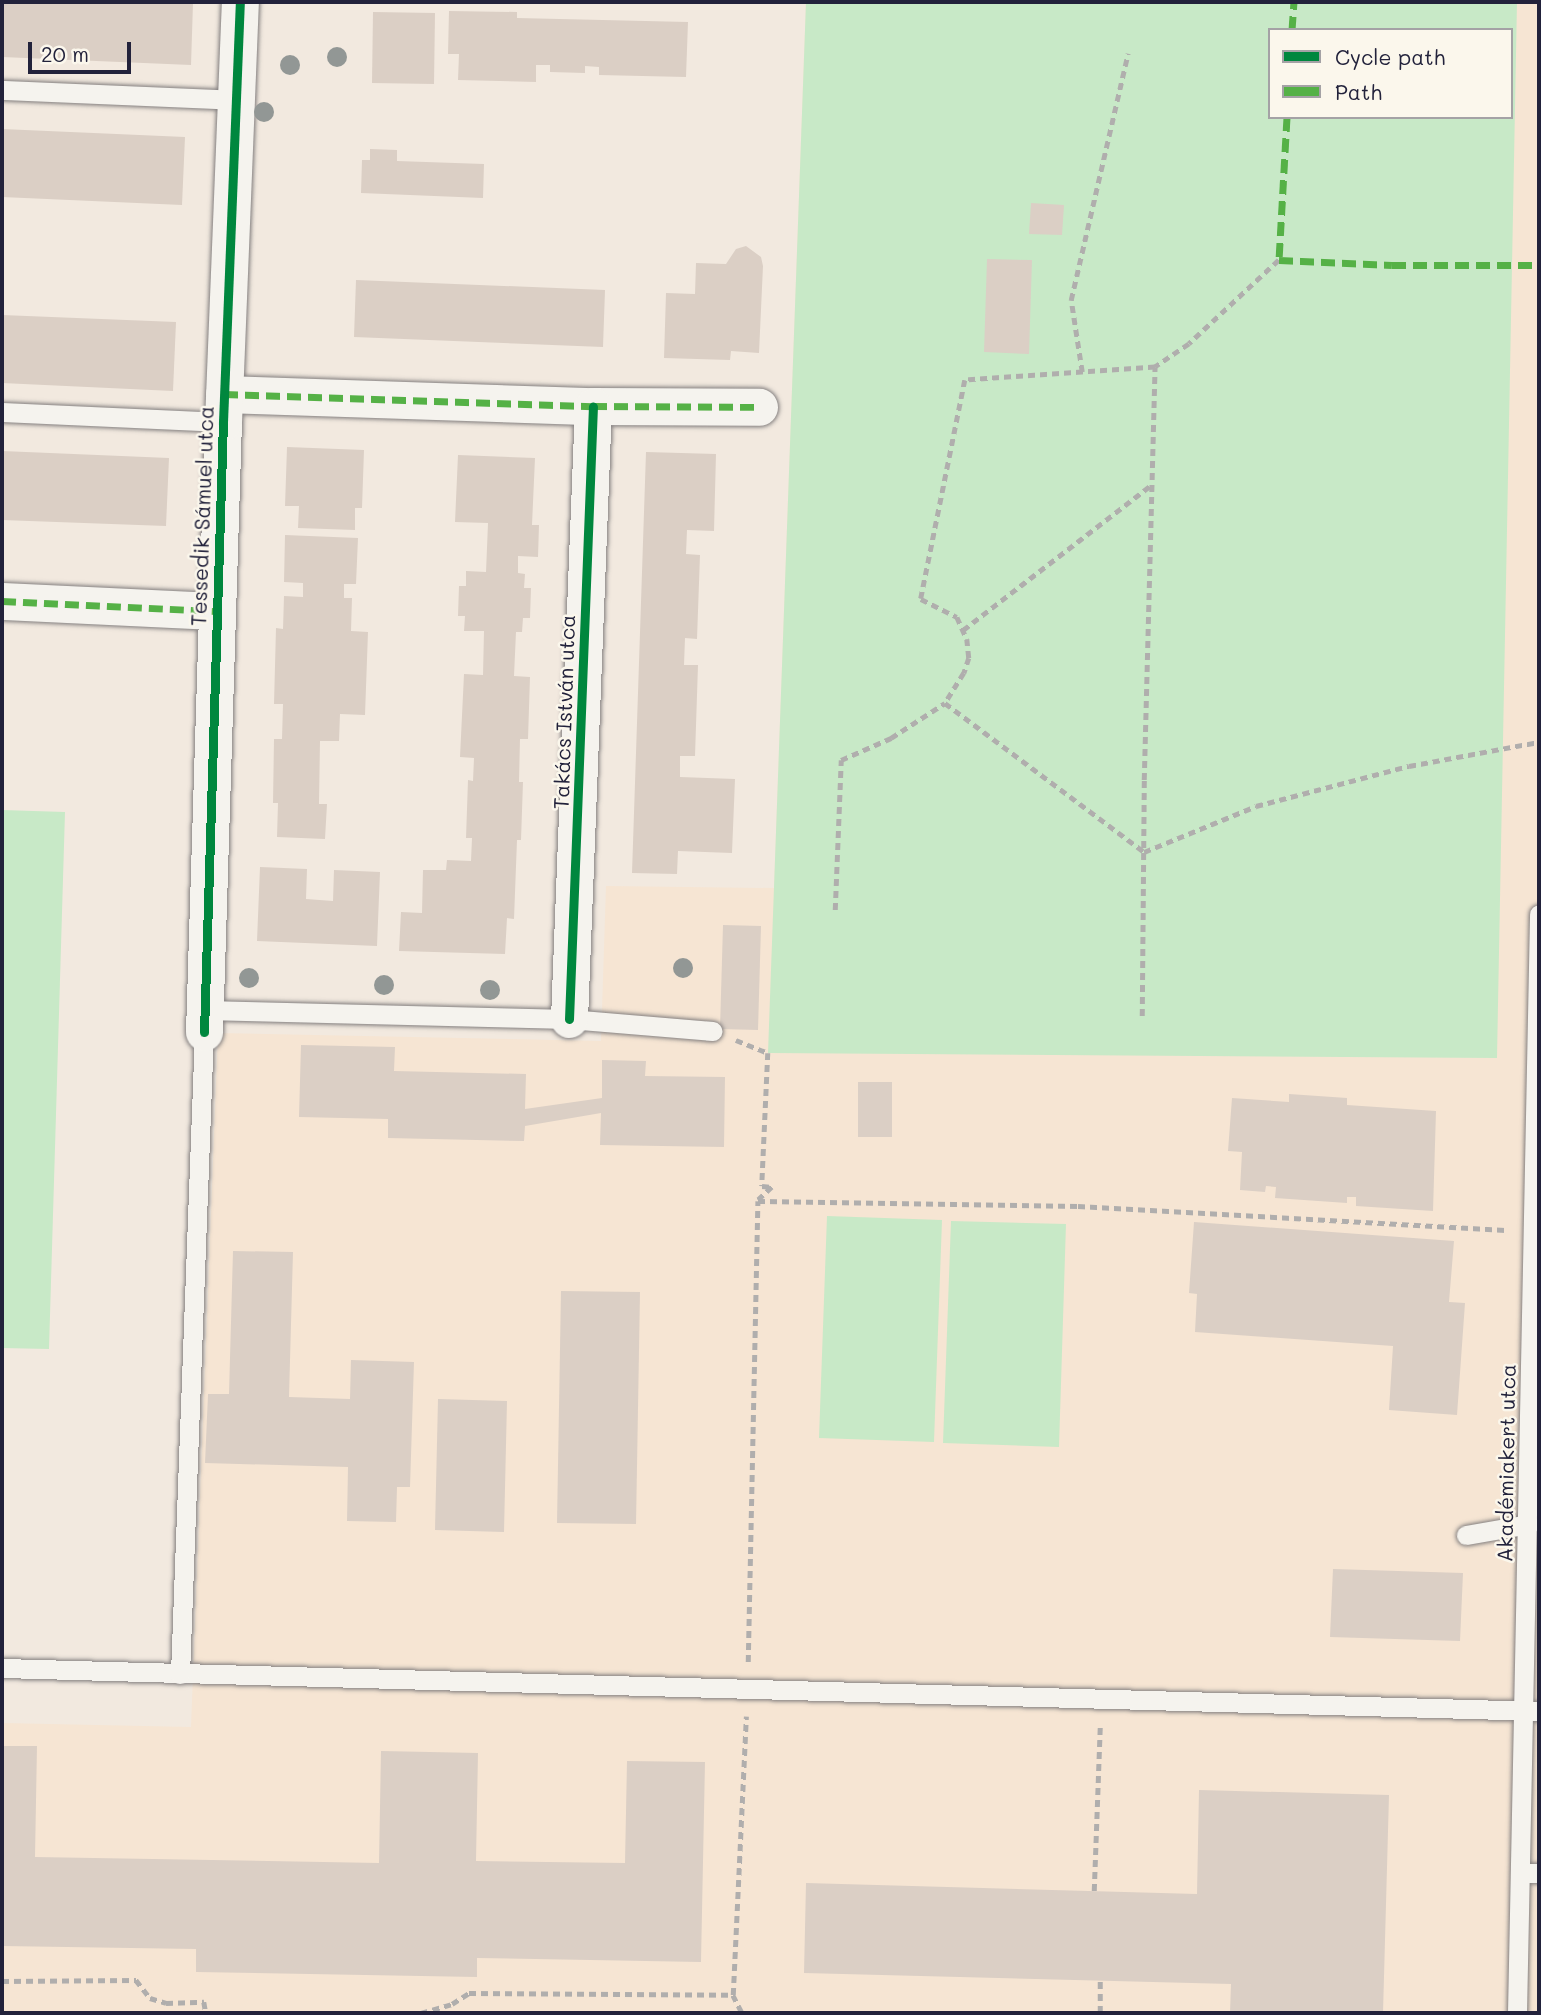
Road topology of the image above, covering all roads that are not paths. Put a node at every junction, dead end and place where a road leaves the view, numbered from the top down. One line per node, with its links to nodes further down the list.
1 (240, 2): 3 (street, Tessedik Sámuel utca)
2 (2, 90): 3 (lane)
3 (236, 100): 6 (street, Tessedik Sámuel utca)
4 (593, 406): 5 (street); 6 (street); 11 (street, Takács István utca)
5 (759, 407)
6 (223, 408): 7 (lane); 9 (street, Tessedik Sámuel utca)
7 (2, 412)
8 (2, 601): 9 (street, Tessedik Sámuel utca)
9 (216, 611): 12 (street, Tessedik Sámuel utca)
10 (1539, 914): 14 (lane, Akadémiakert utca)
11 (569, 1019): 12 (lane); 13 (lane)
12 (204, 1021): 17 (lane)
13 (712, 1031)
14 (1529, 1524): 15 (lane); 18 (lane, Akadémiakert utca)
15 (1466, 1535)
16 (2, 1668): 17 (lane)
17 (180, 1674): 18 (lane)
18 (1531, 1711): 19 (lane, Akadémiakert utca)
19 (1530, 1873): 20 (lane, Akadémiakert utca)
20 (1517, 2013)

